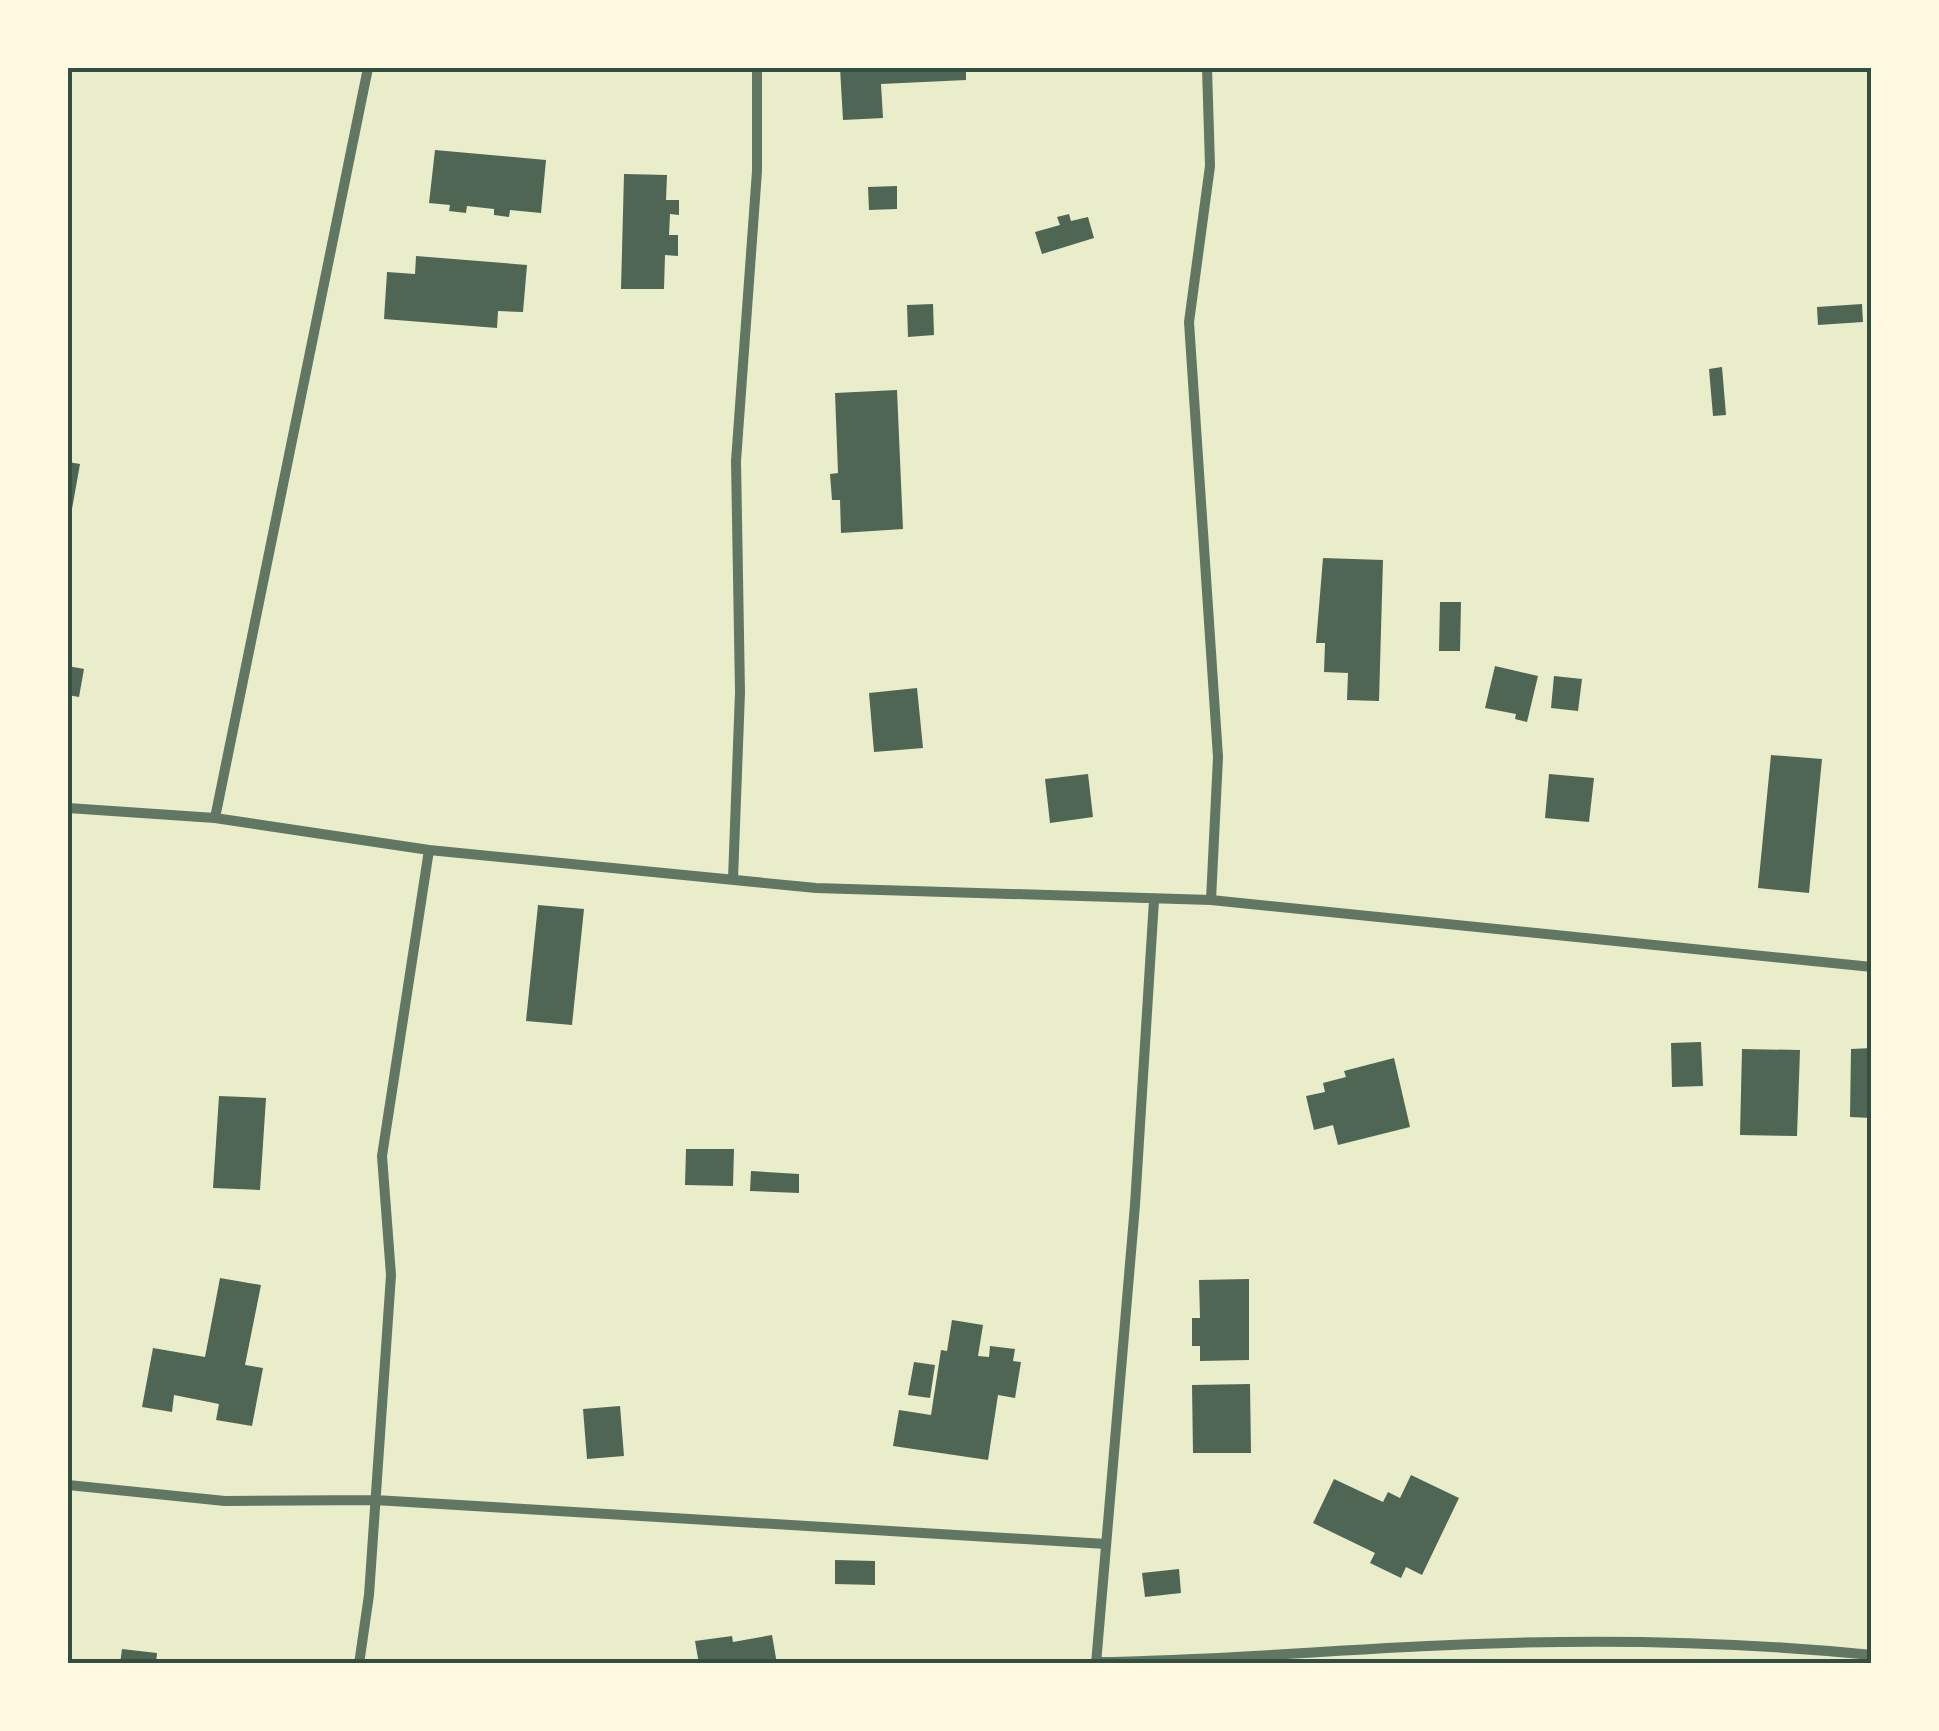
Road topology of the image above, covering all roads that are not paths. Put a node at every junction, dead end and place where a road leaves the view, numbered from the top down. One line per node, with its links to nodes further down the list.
1 (368, 68): 5 (street)
2 (756, 68): 7 (street)
3 (1207, 68): 9 (street)
4 (68, 808): 5 (street)
5 (215, 818): 6 (street)
6 (429, 850): 7 (street); 12 (street)
7 (733, 879): 8 (street)
8 (1154, 900): 9 (street); 13 (street)
9 (1211, 900): 10 (street)
10 (1872, 967)
11 (68, 1485): 12 (street)
12 (375, 1500): 13 (street); 16 (street)
13 (1106, 1544): 15 (street)
14 (1872, 1654): 15 (street)
15 (1096, 1663)
16 (360, 1664)

